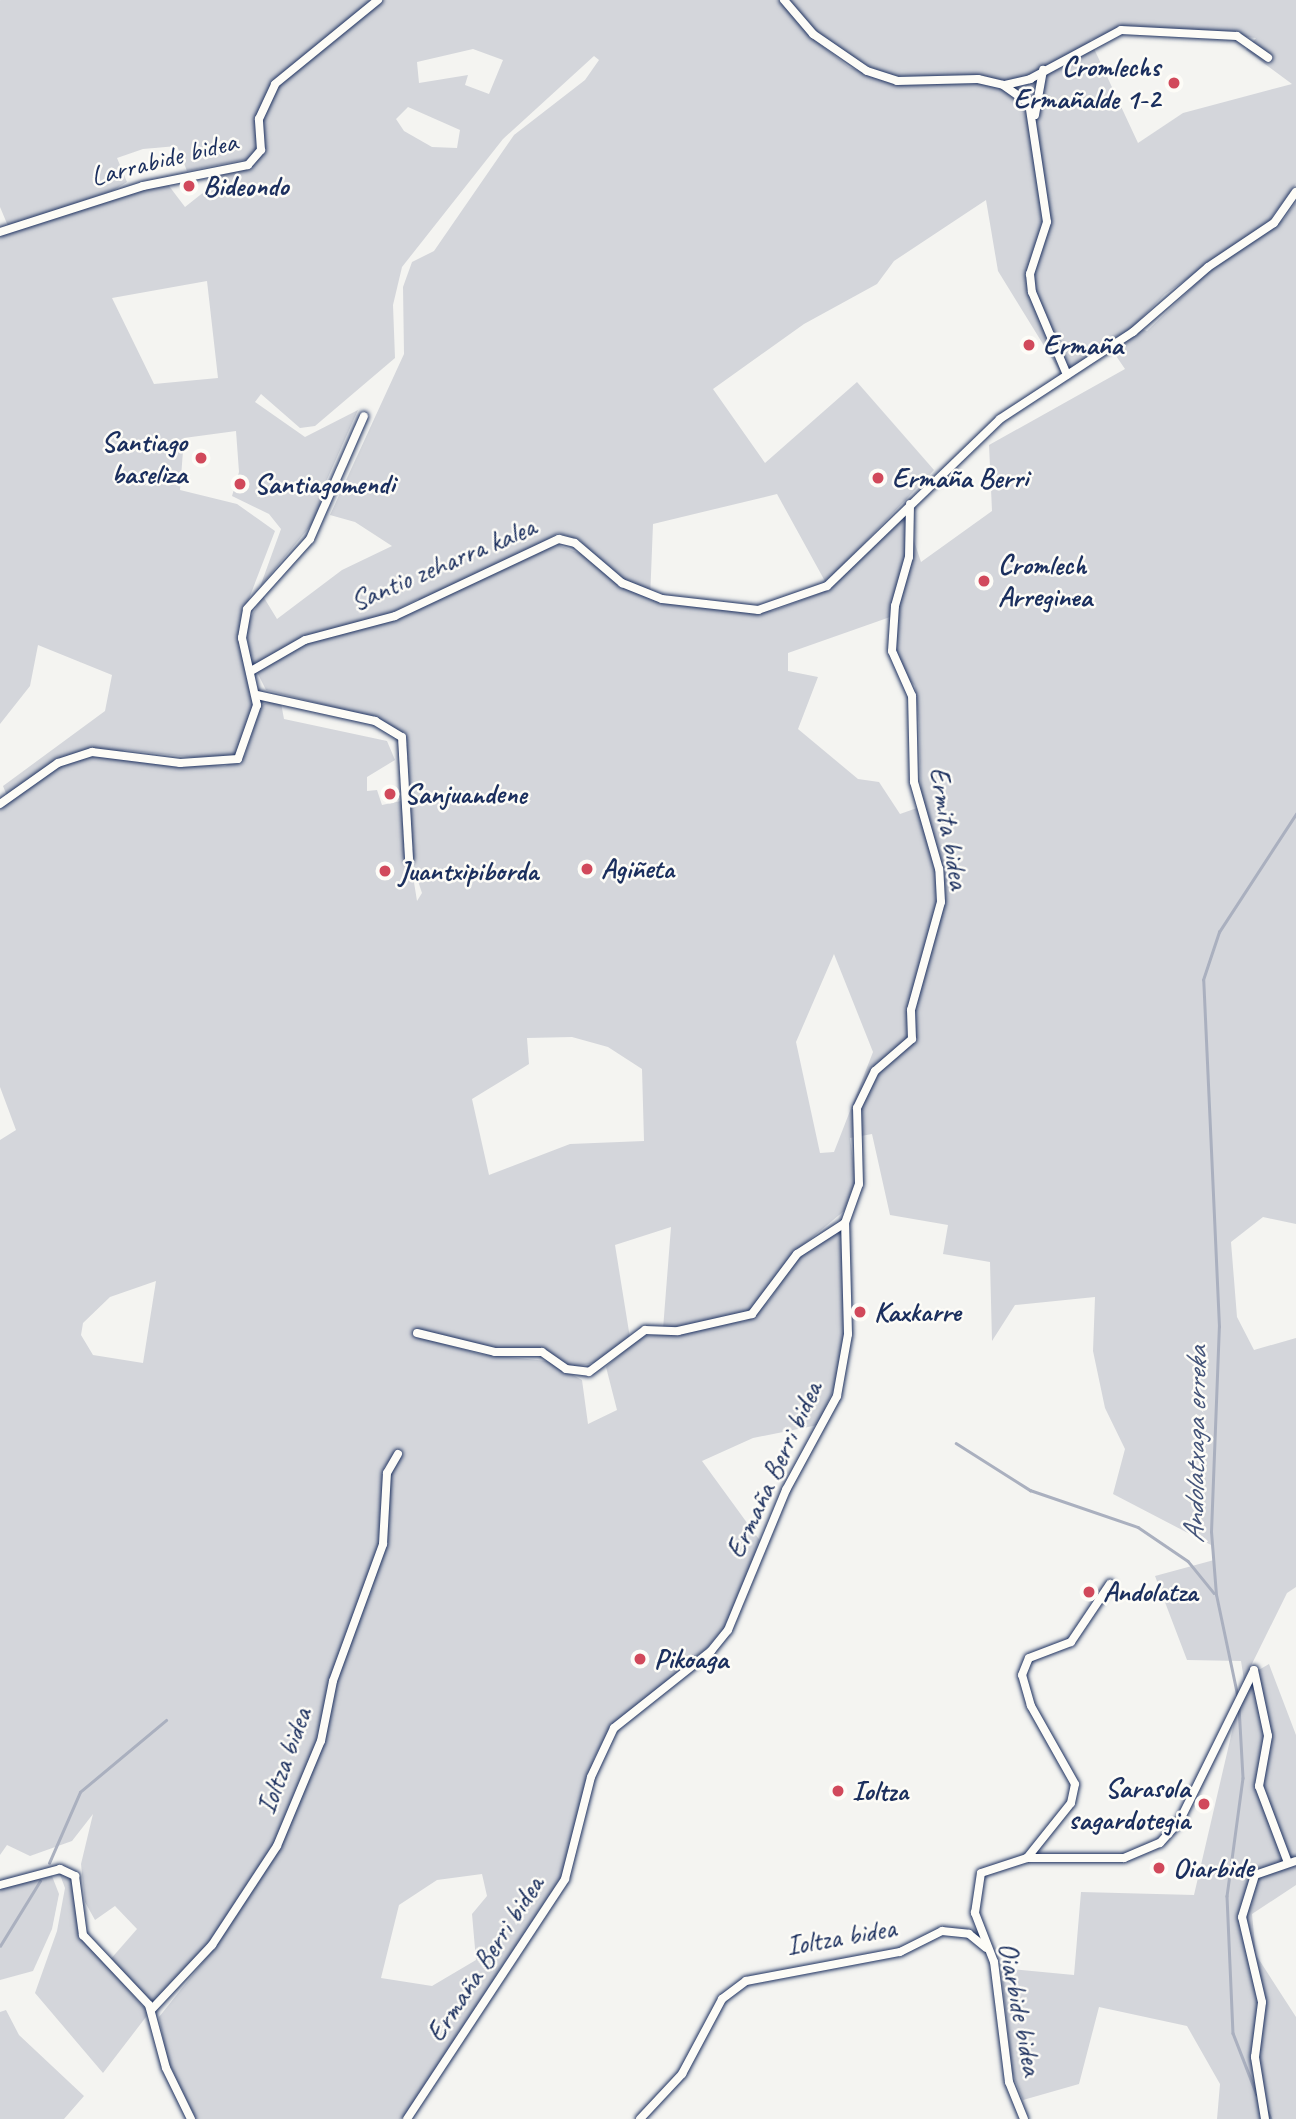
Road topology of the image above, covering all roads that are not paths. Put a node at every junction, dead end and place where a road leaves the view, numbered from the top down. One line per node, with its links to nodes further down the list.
1 (378, 0): 8 (street, Larrabide bidea)
2 (784, 0): 5 (street)
3 (1268, 58): 4 (street)
4 (1043, 70): 5 (street); 6 (street)
5 (1003, 85): 6 (street)
6 (1035, 115): 9 (street)
7 (1296, 192): 9 (street)
8 (0, 232)
9 (1067, 375): 11 (street)
10 (364, 416): 12 (street)
11 (910, 504): 12 (street, Santio zeharra kalea); 16 (street, Ermita bidea)
12 (251, 671): 13 (street)
13 (257, 695): 14 (street); 15 (street)
14 (0, 804)
15 (409, 859)
16 (845, 1223): 17 (street); 26 (street, Ermaña Berri bidea)
17 (417, 1333)
18 (398, 1454): 24 (street, Ioltza bidea)
19 (1110, 1584): 20 (street)
20 (1027, 1858): 21 (street, Oiarbide bidea); 23 (street, Oiarbide bidea)
21 (1291, 1860): 29 (street)
22 (0, 1885): 24 (street)
23 (988, 1949): 27 (street, Ioltza bidea); 28 (street, Oiarbide bidea)
24 (152, 2009): 25 (street)
25 (191, 2119)
26 (407, 2119)
27 (640, 2119)
28 (1024, 2119)
29 (1265, 2119)

